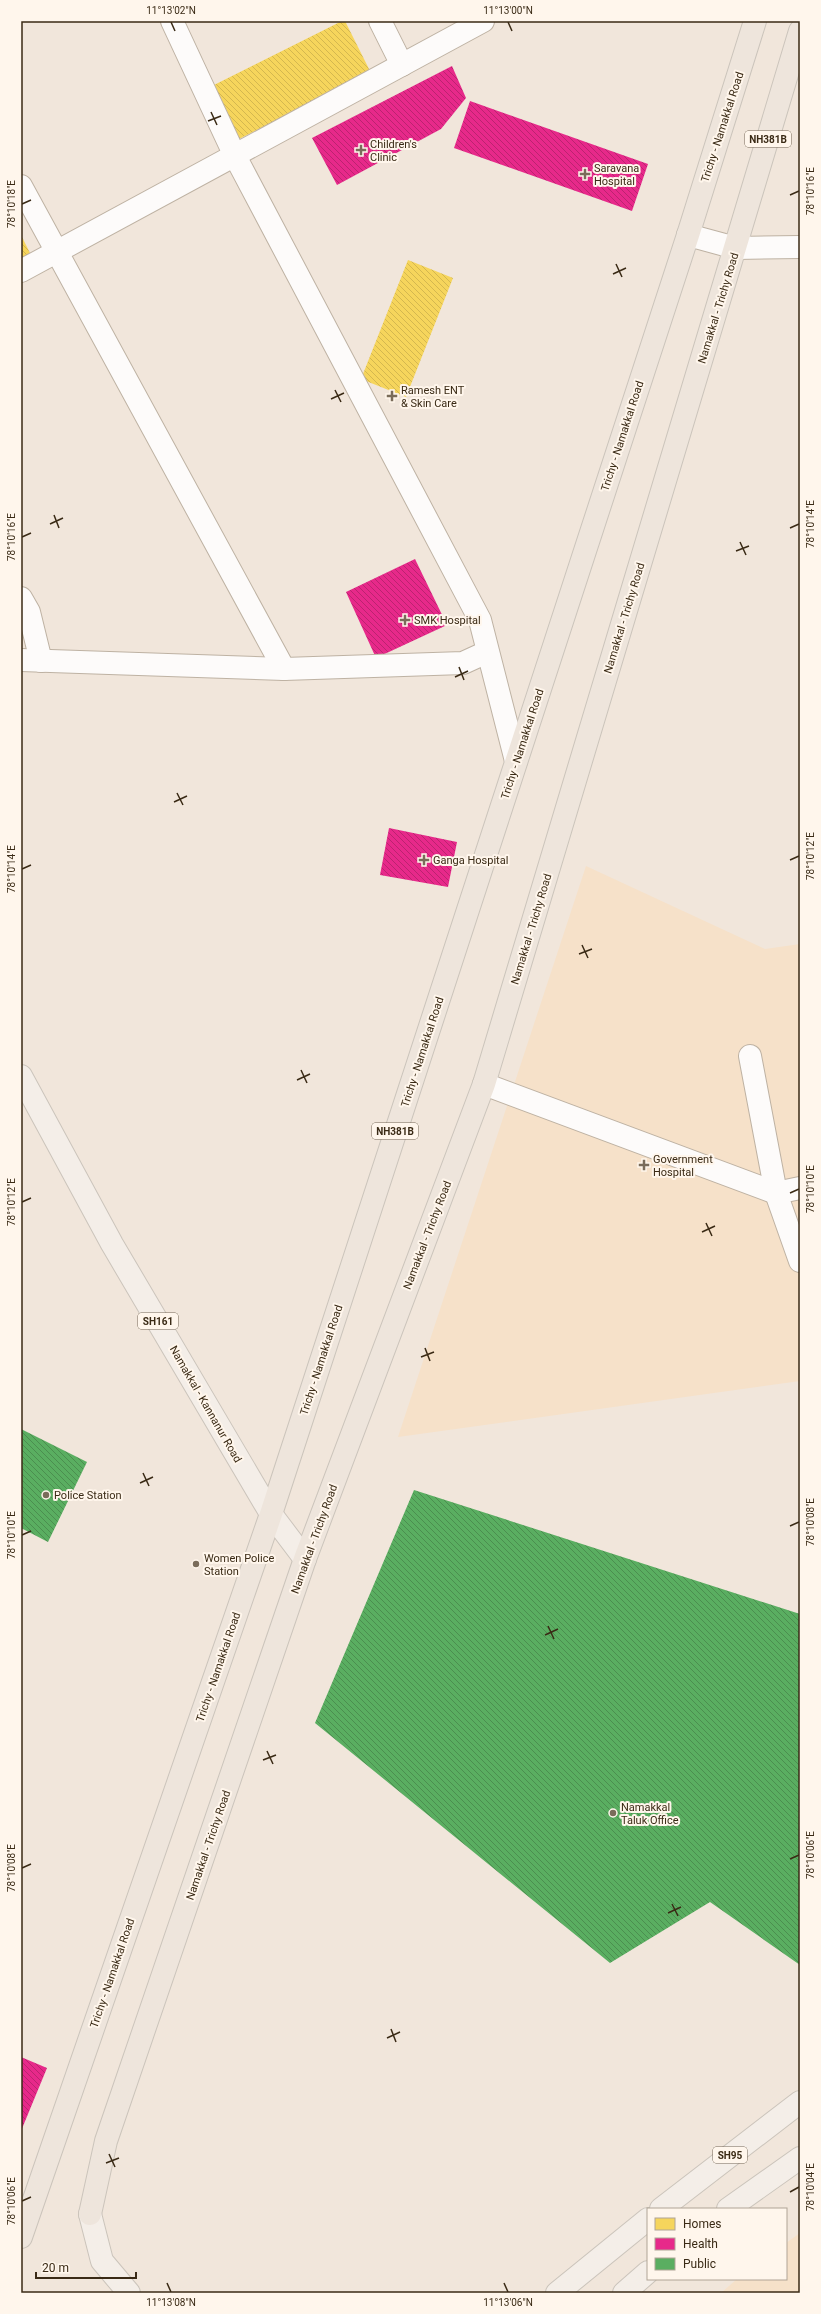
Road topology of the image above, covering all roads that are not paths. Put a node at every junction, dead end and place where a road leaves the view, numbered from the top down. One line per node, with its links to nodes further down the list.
1 (172, 21): 7 (street)
2 (380, 21): 6 (street)
3 (483, 21): 6 (street)
4 (755, 21): 9 (highway, Trichy - Namakkal Road / NH381B)
5 (800, 31): 11 (highway, NH381B)
6 (402, 65): 7 (street)
7 (235, 156): 12 (street); 15 (street)
8 (21, 186): 12 (street)
9 (688, 235): 11 (street); 18 (highway, Trichy - Namakkal Road / NH381B)
10 (800, 247): 11 (street)
11 (736, 248): 21 (highway, Namakkal - Trichy Road / NH381B)
12 (56, 252): 13 (street); 17 (street)
13 (21, 271)
14 (21, 598): 16 (street)
15 (488, 655): 17 (street); 18 (street)
16 (31, 660): 17 (street)
17 (284, 669)
18 (516, 761): 25 (highway, Trichy - Namakkal Road / NH381B)
19 (750, 1056): 23 (street)
20 (21, 1076): 25 (main road, Namakkal - Kannanur Road / SH161)
21 (484, 1084): 23 (street); 26 (highway, Namakkal - Trichy Road / NH381B)
22 (800, 1188): 23 (street)
23 (776, 1193): 24 (street)
24 (800, 1262)
25 (271, 1514): 26 (main road, Namakkal - Kannanur Road / SH161); 33 (highway, Trichy - Namakkal Road / NH381B)
26 (305, 1559): 31 (highway, Namakkal - Trichy Road / NH381B)
27 (800, 2102): 29 (main road, SH95)
28 (800, 2158): 30 (main road)
29 (662, 2208)
30 (729, 2208)
31 (90, 2214): 35 (main road)
32 (647, 2220): 36 (main road)
33 (21, 2237)
34 (647, 2273): 37 (main road)
35 (129, 2293)
36 (557, 2293)
37 (624, 2293)

